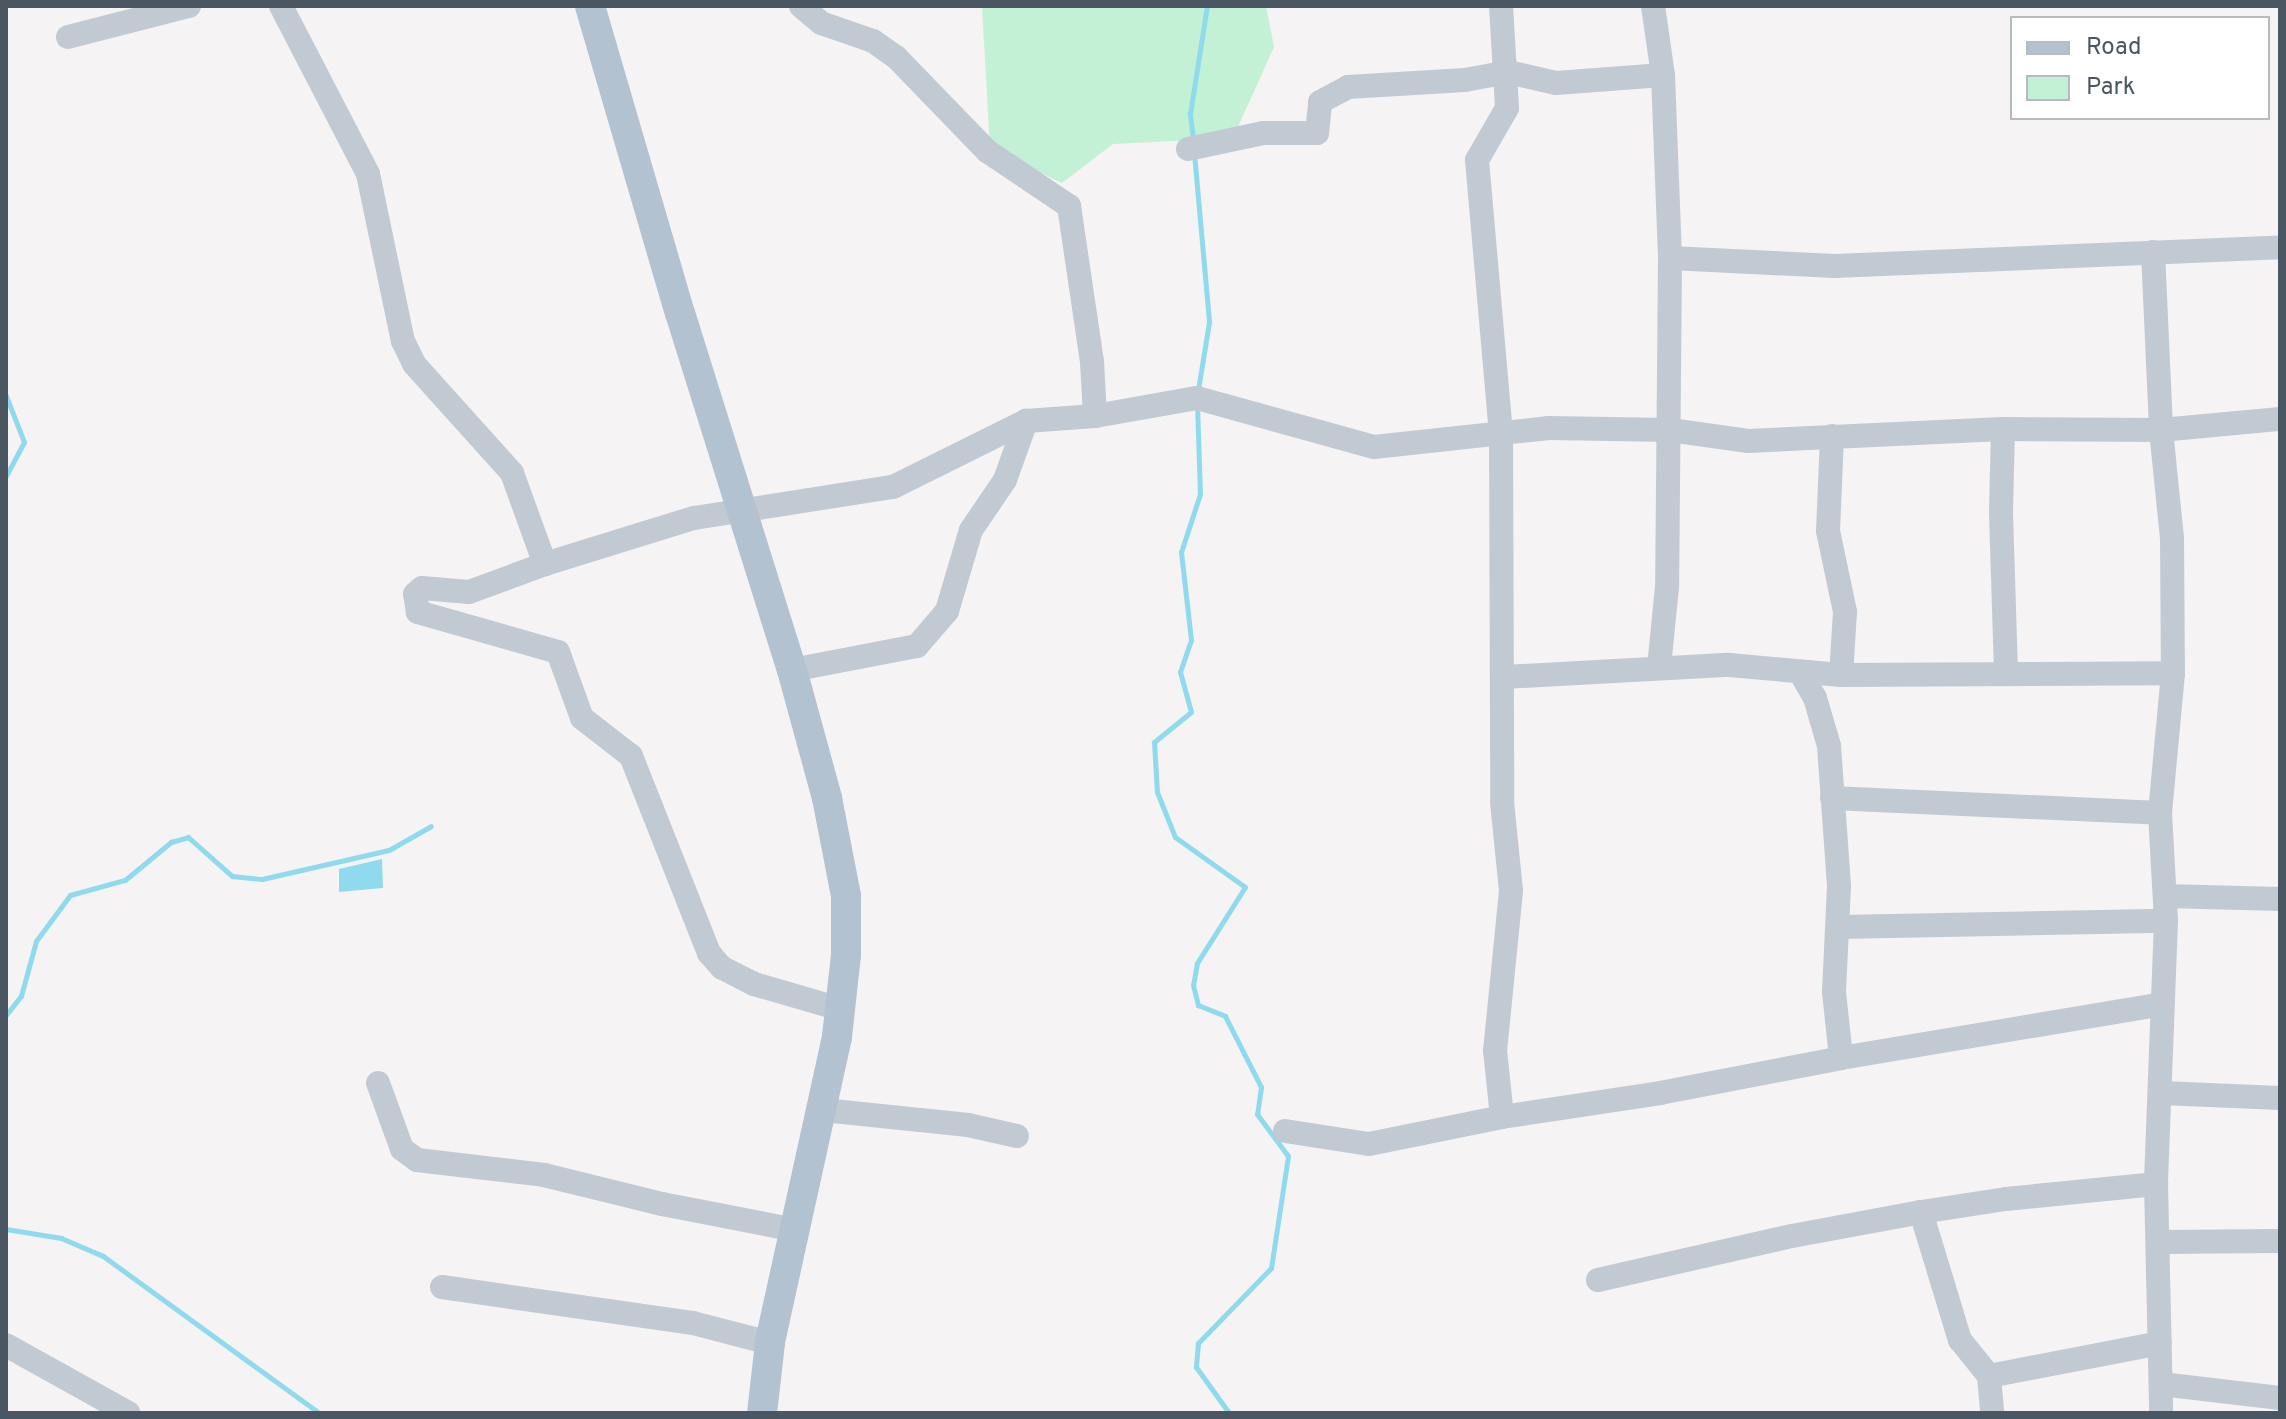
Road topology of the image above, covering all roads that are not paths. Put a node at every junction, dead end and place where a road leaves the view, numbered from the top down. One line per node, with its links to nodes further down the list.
1 (189, 6): 7 (street)
2 (281, 6): 23 (street)
3 (590, 6): 22 (main road)
4 (801, 6): 14 (street)
5 (1501, 6): 8 (street)
6 (1653, 6): 9 (street)
7 (68, 37)
8 (1508, 72): 9 (street); 10 (street); 20 (street)
9 (1663, 75): 13 (street)
10 (1188, 149)
11 (2280, 247): 12 (street)
12 (2153, 252): 13 (street); 19 (street)
13 (1670, 258): 18 (street)
14 (1095, 416): 16 (street); 20 (street)
15 (2280, 419): 19 (street)
16 (1026, 421): 22 (street); 25 (street)
17 (2003, 429): 19 (street); 21 (street); 28 (street)
18 (1670, 430): 20 (street); 21 (street); 24 (street)
19 (2161, 430): 27 (street)
20 (1501, 432): 30 (street)
21 (1832, 436): 29 (street)
22 (744, 510): 23 (street); 25 (main road)
23 (545, 564): 38 (street)
24 (1659, 667): 26 (street); 30 (street)
25 (792, 670): 38 (main road)
26 (1800, 672): 29 (street); 31 (street)
27 (2173, 673): 28 (street); 32 (street)
28 (2006, 674): 29 (street)
29 (1841, 675)
30 (1504, 677): 44 (street)
31 (1832, 798): 32 (street); 36 (street)
32 (2160, 813): 33 (street)
33 (2165, 896): 34 (street); 35 (street)
34 (2280, 899)
35 (2166, 921): 36 (street); 37 (street)
36 (1839, 927): 39 (street)
37 (2163, 1004): 39 (street); 41 (street)
38 (840, 1009): 43 (main road)
39 (1841, 1058): 44 (street)
40 (378, 1083): 49 (street)
41 (2162, 1093): 42 (street); 47 (street)
42 (2280, 1098)
43 (823, 1110): 46 (street); 49 (main road)
44 (1502, 1117): 45 (street)
45 (1285, 1131)
46 (1017, 1136)
47 (2156, 1184): 48 (street); 51 (street)
48 (1921, 1212): 52 (street); 57 (street)
49 (796, 1230): 54 (main road)
50 (2280, 1241): 51 (street)
51 (2159, 1242): 55 (street)
52 (1598, 1280)
53 (442, 1287): 54 (street)
54 (770, 1343): 61 (main road)
55 (2160, 1343): 57 (street); 58 (street)
56 (6, 1345): 60 (street)
57 (1989, 1376): 62 (street)
58 (2161, 1384): 59 (street); 63 (street)
59 (2280, 1398)
60 (128, 1413)
61 (762, 1413)
62 (1992, 1413)
63 (2161, 1413)

